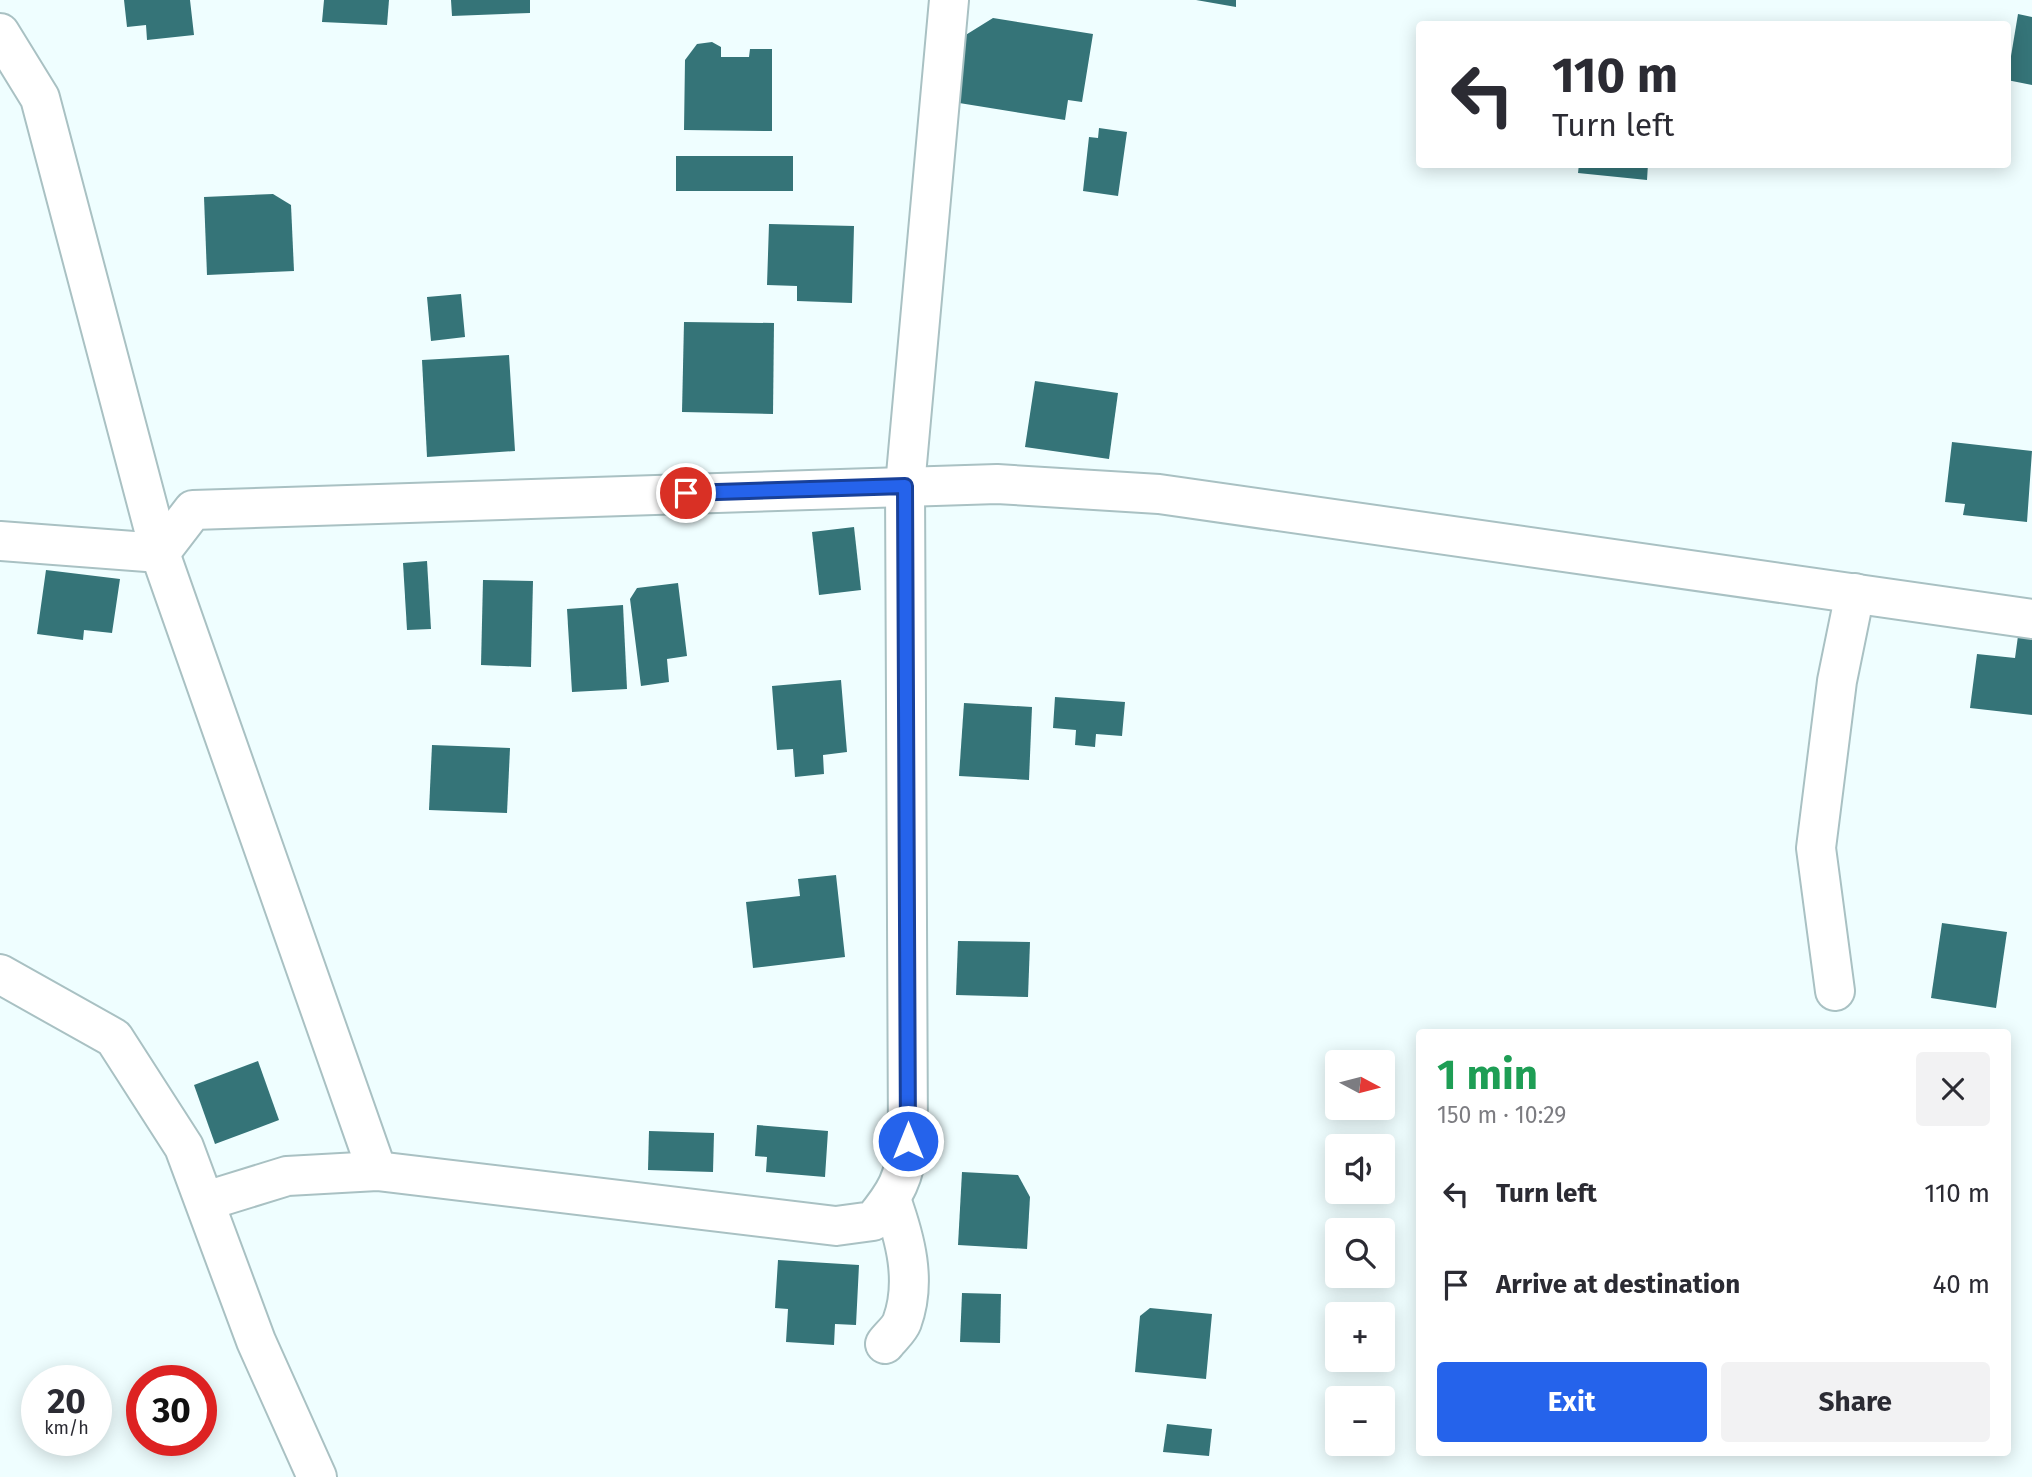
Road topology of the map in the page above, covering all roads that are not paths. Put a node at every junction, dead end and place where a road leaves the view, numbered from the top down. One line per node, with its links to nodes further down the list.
1 (949, 0): 3 (street)
2 (0, 33): 5 (street)
3 (905, 486): 5 (street); 6 (street); 11 (street)
4 (0, 541): 5 (street)
5 (160, 553): 10 (street)
6 (1855, 593): 7 (street); 9 (street)
7 (2032, 619)
8 (0, 974): 12 (street)
9 (1836, 991)
10 (377, 1171): 11 (street); 12 (street)
11 (891, 1199): 13 (street)
12 (206, 1201): 14 (street)
13 (885, 1344)
14 (317, 1477)

